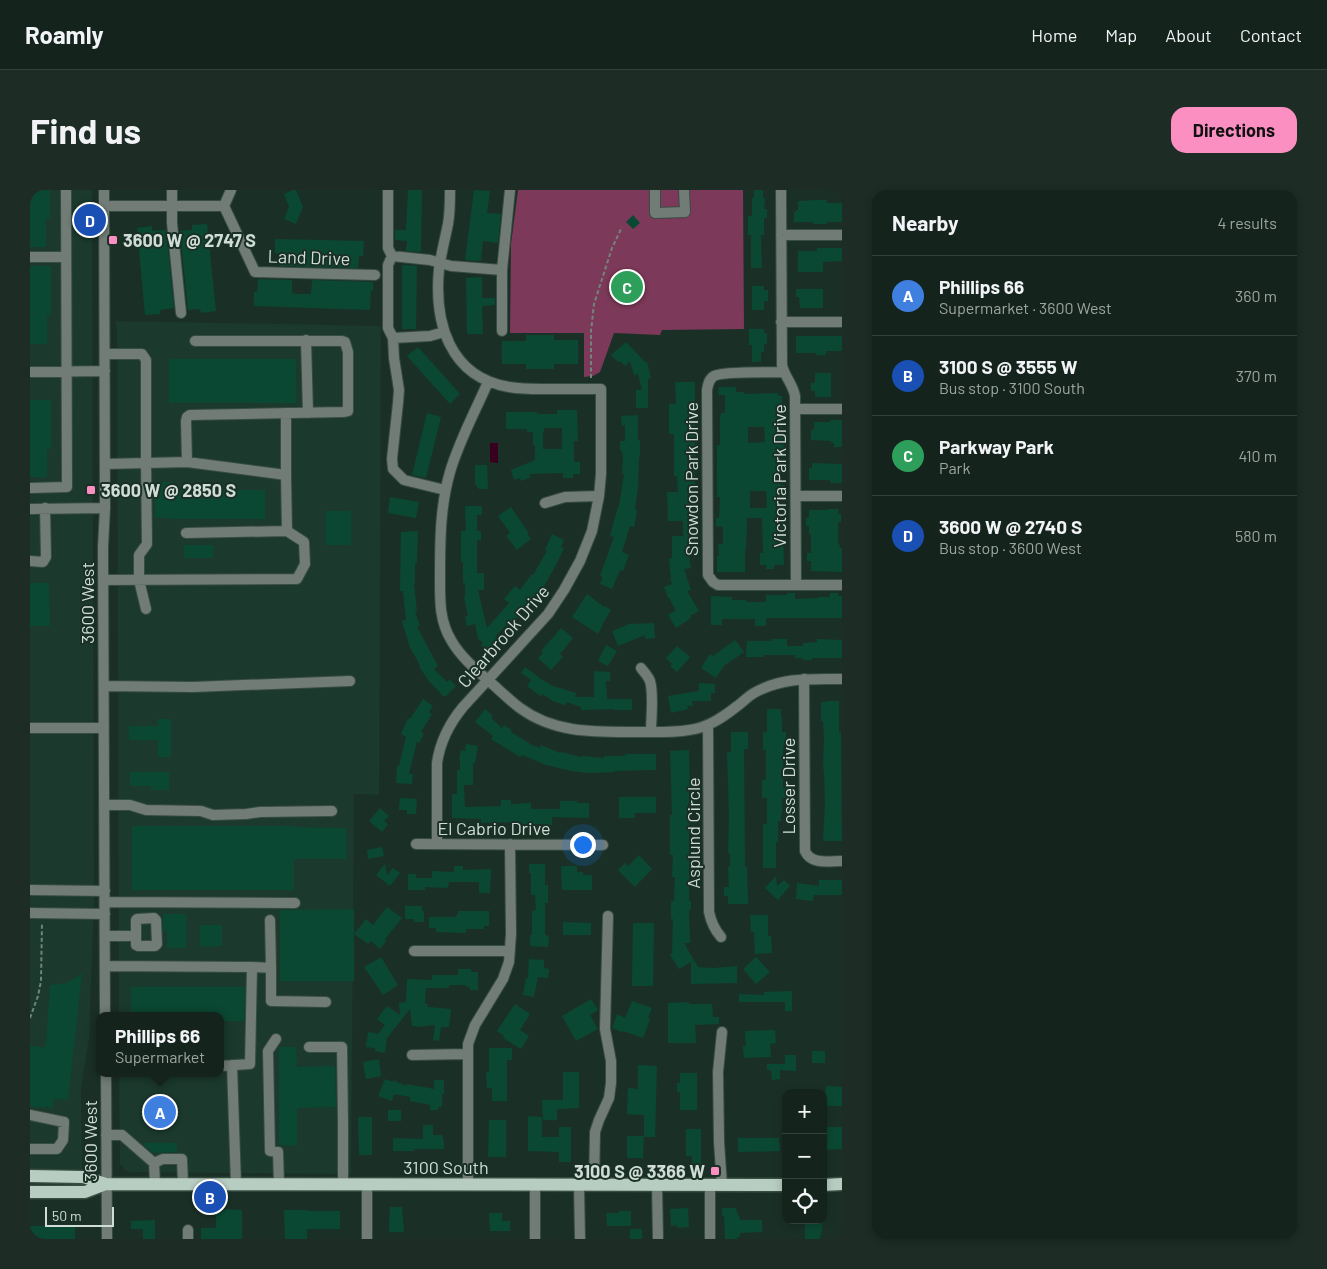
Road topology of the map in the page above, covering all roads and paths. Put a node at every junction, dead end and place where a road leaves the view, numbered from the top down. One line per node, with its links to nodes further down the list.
1 (66, 190): 19 (street)
2 (104, 190): 11 (street, 3600 West)
3 (172, 190): 12 (street)
4 (231, 190): 13 (street)
5 (388, 190): 17 (street)
6 (450, 190): 20 (street)
7 (510, 190): 21 (street)
8 (655, 190): 9 (street)
9 (684, 190)
10 (781, 190): 15 (street, Victoria Park Drive)
11 (104, 206): 12 (street); 31 (street, 3600 West)
12 (172, 206): 13 (street); 23 (street)
13 (224, 206): 22 (street, Land Drive)
14 (622, 227): 36 (path)
15 (781, 235): 16 (street); 24 (street, Victoria Park Drive)
16 (842, 235)
17 (392, 256): 20 (street); 28 (street)
18 (30, 257): 19 (street)
19 (66, 257): 33 (street)
20 (440, 263): 21 (street); 27 (street)
21 (502, 270): 26 (street)
22 (375, 275)
23 (180, 313)
24 (781, 322): 25 (street); 35 (street, Victoria Park Drive)
25 (842, 322)
26 (502, 331)
27 (444, 332): 28 (street); 37 (street)
28 (393, 338): 47 (street)
29 (306, 340): 30 (street); 40 (street); 40 (street)
30 (195, 341)
31 (104, 354): 34 (street, 3600 West); 43 (street)
32 (30, 372): 33 (street)
33 (67, 372): 34 (street); 46 (street)
34 (105, 372): 44 (street, 3600 West)
35 (783, 372): 38 (street, Victoria Park Drive); 60 (street, Snowdon Park Drive)
36 (591, 378)
37 (488, 382): 47 (street); 48 (street, Clearbrook Drive)
38 (795, 409): 39 (street); 49 (street, Victoria Park Drive)
39 (842, 409)
40 (308, 413): 41 (street)
41 (286, 414): 42 (street); 45 (street)
42 (186, 462): 43 (street); 45 (street)
43 (146, 463): 44 (street); 59 (street)
44 (105, 464): 53 (street, 3600 West)
45 (286, 475): 55 (street)
46 (30, 488)
47 (445, 490): 66 (street)
48 (600, 496): 51 (street); 66 (street, Clearbrook Drive)
49 (796, 496): 50 (street); 60 (street, Victoria Park Drive)
50 (842, 496)
51 (545, 503)
52 (46, 508): 53 (street); 54 (street); 57 (street)
53 (105, 508): 58 (street, 3600 West)
54 (30, 509)
55 (287, 531): 56 (street); 59 (street)
56 (186, 533)
57 (30, 562)
58 (103, 580): 59 (street); 68 (street, 3600 West)
59 (139, 580): 62 (street)
60 (796, 585): 61 (street)
61 (842, 585)
62 (146, 609)
63 (641, 668): 72 (street)
64 (804, 679): 65 (street); 69 (street); 79 (street, Losser Drive)
65 (842, 679)
66 (488, 680): 72 (street); 76 (street, Clearbrook Drive)
67 (350, 681): 68 (street)
68 (104, 686): 71 (street, 3600 West)
69 (708, 725): 72 (street); 91 (street, Asplund Circle)
70 (30, 728): 71 (street)
71 (104, 728): 73 (street, 3600 West)
72 (651, 732)
73 (104, 806): 74 (street); 81 (street, 3600 West)
74 (332, 811)
75 (416, 844): 76 (street, El Cabrio Drive)
76 (437, 844): 77 (street, El Cabrio Drive)
77 (510, 844): 78 (street, El Cabrio Drive); 93 (street)
78 (603, 844)
79 (842, 861)
80 (30, 890): 81 (street)
81 (105, 891): 82 (street, 3600 West)
82 (105, 902): 83 (street); 85 (street, 3600 West)
83 (295, 903)
84 (30, 913): 85 (street)
85 (105, 914): 89 (street, 3600 West)
86 (608, 916): 126 (street)
87 (270, 920): 96 (street)
88 (42, 929): 99 (path)
89 (105, 936): 90 (street); 94 (street, 3600 West)
90 (136, 936)
91 (721, 937)
92 (414, 950): 93 (street)
93 (510, 950): 103 (street)
94 (105, 966): 95 (street); 98 (street, 3600 West)
95 (252, 967): 96 (street); 105 (street)
96 (271, 968): 97 (street)
97 (326, 1002)
98 (105, 1012)
99 (30, 1018)
100 (722, 1032): 128 (street)
101 (276, 1039): 117 (street)
102 (309, 1047): 118 (street)
103 (467, 1054): 104 (street); 123 (street)
104 (412, 1055)
105 (232, 1065): 106 (street); 116 (street)
106 (224, 1066)
107 (106, 1077): 109 (street, 3600 West)
108 (30, 1115): 110 (street)
109 (106, 1135): 111 (street); 113 (street, 3600 West)
110 (30, 1149)
111 (154, 1163): 114 (street); 115 (street)
112 (30, 1176): 113 (main road, 3100 South)
113 (106, 1184): 114 (main road, 3100 South); 129 (main road, 3100 South); 130 (street, 3600 West)
114 (155, 1184): 115 (main road, 3100 South)
115 (183, 1184): 116 (main road, 3100 South)
116 (236, 1184): 117 (main road, 3100 South)
117 (279, 1184): 118 (main road, 3100 South)
118 (343, 1184): 122 (main road, 3100 South)
119 (782, 1184): 128 (main road, 3100 South)
120 (827, 1184): 121 (main road)
121 (842, 1184)
122 (367, 1185): 123 (main road, 3100 South); 131 (street)
123 (468, 1185): 124 (main road, 3100 South)
124 (535, 1185): 125 (main road, 3100 South); 132 (street)
125 (579, 1185): 126 (main road, 3100 South); 133 (street)
126 (594, 1185): 127 (main road, 3100 South)
127 (657, 1185): 128 (main road, 3100 South); 134 (street)
128 (716, 1185): 135 (street)
129 (30, 1192)
130 (107, 1239)
131 (367, 1239)
132 (535, 1239)
133 (580, 1239)
134 (658, 1239)
135 (710, 1239)

